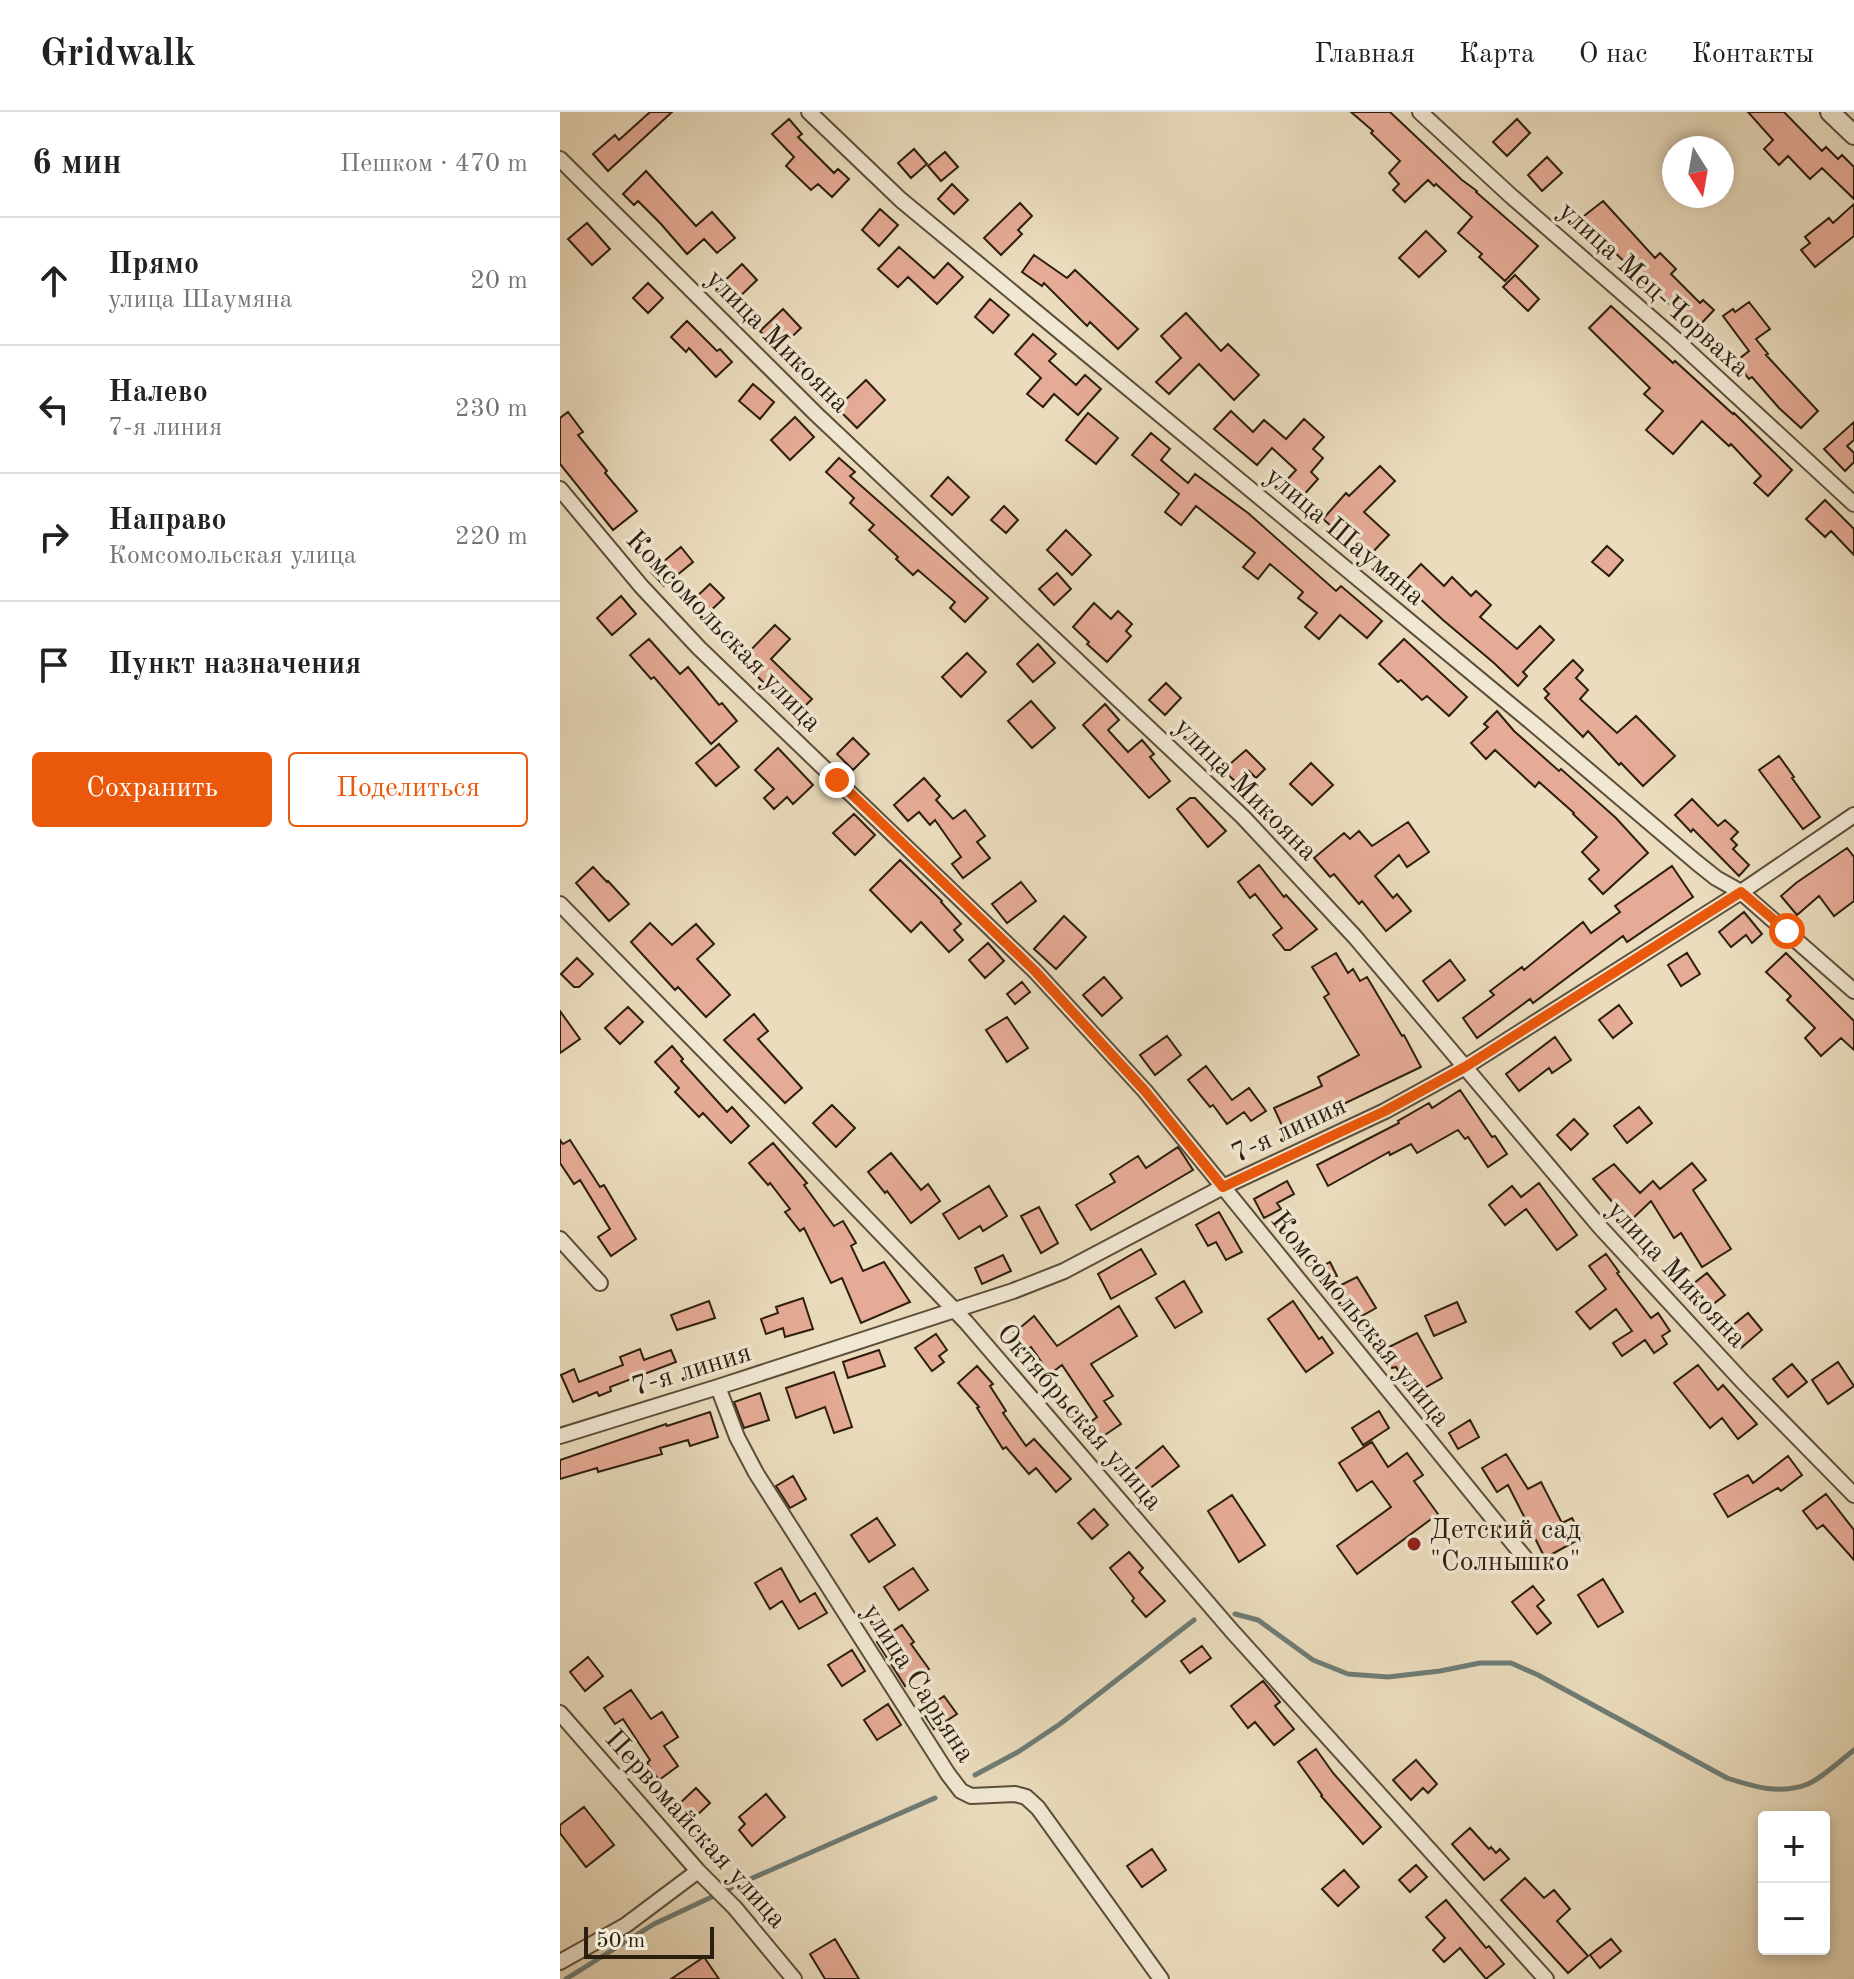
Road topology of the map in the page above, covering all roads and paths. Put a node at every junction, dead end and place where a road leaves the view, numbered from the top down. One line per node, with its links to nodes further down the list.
1 (809, 112): 9 (street, улица Шаумяна)
2 (1420, 112): 7 (street, улица Мец-Чорваха)
3 (1830, 112): 4 (street)
4 (1854, 135)
5 (560, 159): 12 (street, улица Микояна)
6 (560, 489): 13 (street, Комсомольская улица)
7 (1854, 504)
8 (1854, 815): 9 (street, 7-я линия)
9 (1741, 892): 11 (street, улица Шаумяна); 12 (street, 7-я линия)
10 (560, 904): 16 (street, Октябрьская улица)
11 (1854, 991)
12 (1465, 1067): 13 (street, 7-я линия); 19 (street, улица Микояна)
13 (1223, 1187): 16 (street, 7-я линия); 20 (street, Комсомольская улица)
14 (560, 1239): 15 (street)
15 (600, 1283)
16 (954, 1309): 17 (street, 7-я линия); 26 (street, Октябрьская улица)
17 (718, 1387): 18 (street, 7-я линия); 25 (street, улица Сарьяна)
18 (560, 1436)
19 (1854, 1495)
20 (1525, 1558)
21 (560, 1713): 22 (street, Первомайская улица)
22 (698, 1871): 23 (street); 24 (street, Первомайская улица)
23 (560, 1962)
24 (794, 1979)
25 (1161, 1979)
26 (1546, 1979)

